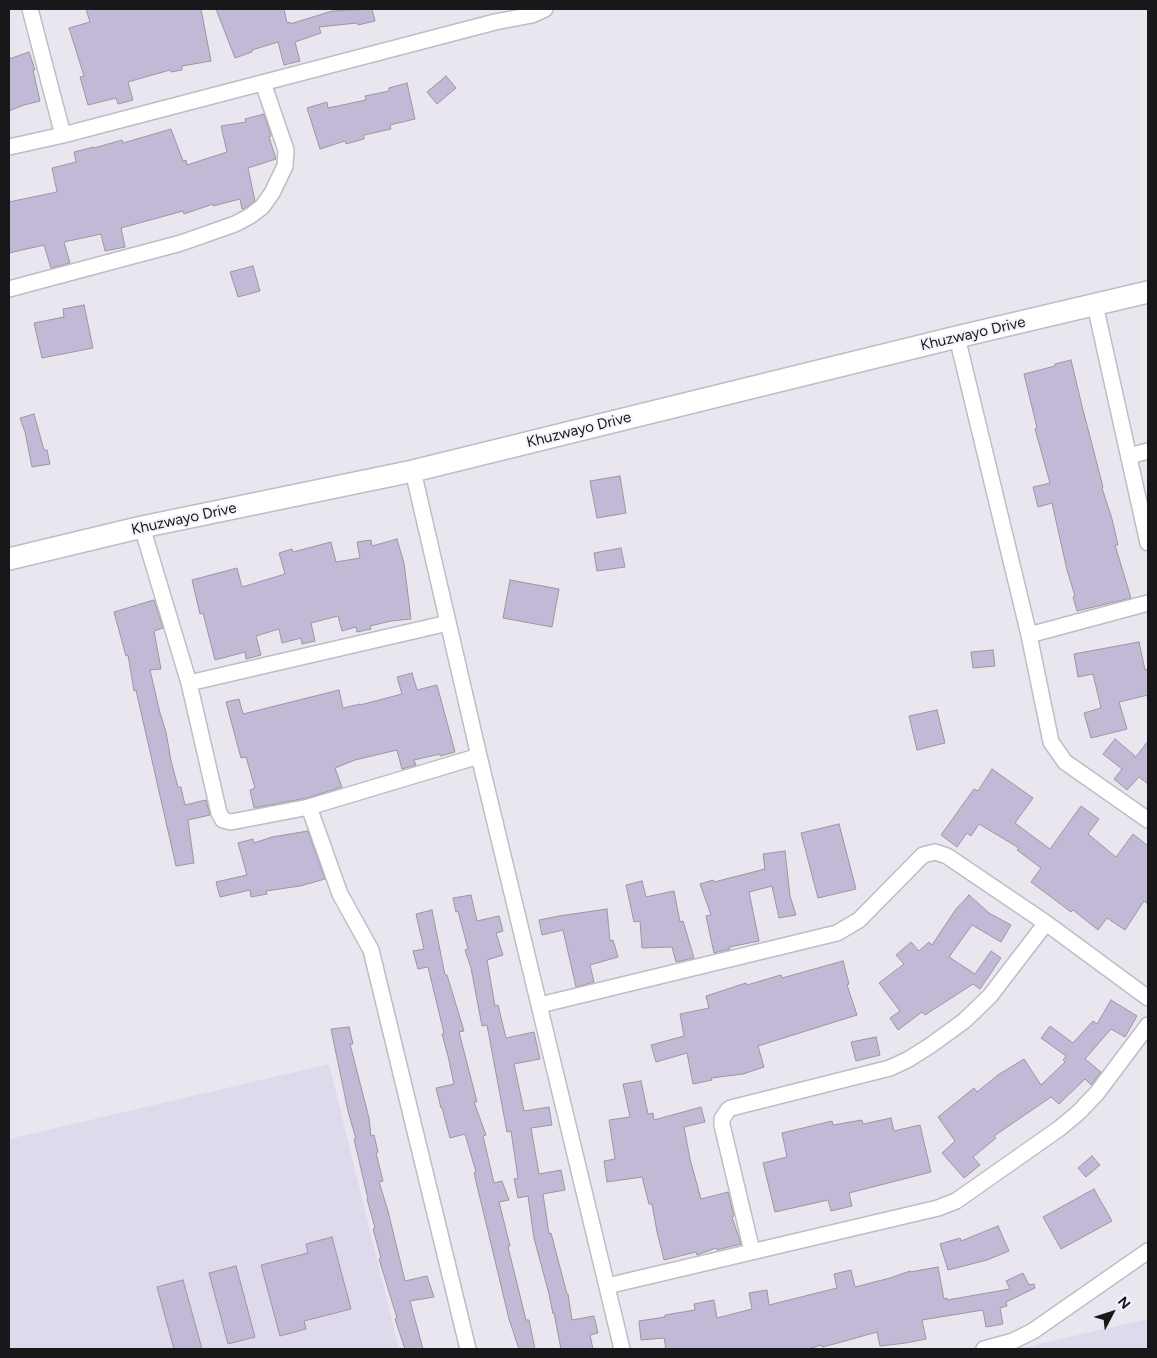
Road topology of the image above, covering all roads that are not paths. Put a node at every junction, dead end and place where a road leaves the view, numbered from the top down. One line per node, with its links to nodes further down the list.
1 (30, 9): 4 (street)
2 (545, 9): 3 (street)
3 (263, 83): 4 (street); 6 (street)
4 (63, 134): 5 (street)
5 (9, 147)
6 (9, 289)
7 (1148, 292): 8 (street, Khuzwayo Drive)
8 (1095, 305): 9 (street, Khuzwayo Drive); 11 (street)
9 (958, 337): 12 (street, Khuzwayo Drive); 18 (street)
10 (1148, 452): 11 (street)
11 (1129, 456): 14 (street)
12 (413, 471): 13 (street, Khuzwayo Drive); 17 (street)
13 (142, 527): 15 (street, Khuzwayo Drive); 19 (street)
14 (1148, 543)
15 (9, 559)
16 (1148, 603): 18 (street)
17 (448, 623): 19 (street); 20 (street)
18 (1030, 635): 22 (street)
19 (189, 684): 21 (street)
20 (479, 756): 21 (street); 25 (street)
21 (309, 807): 30 (street)
22 (1148, 820)
23 (1046, 923): 24 (street); 25 (street); 27 (street)
24 (1148, 998)
25 (540, 1005): 29 (street)
26 (1148, 1025): 27 (street)
27 (752, 1251): 29 (street)
28 (1148, 1251): 32 (street)
29 (607, 1286): 31 (street)
30 (468, 1349)
31 (622, 1349)
32 (984, 1349)

